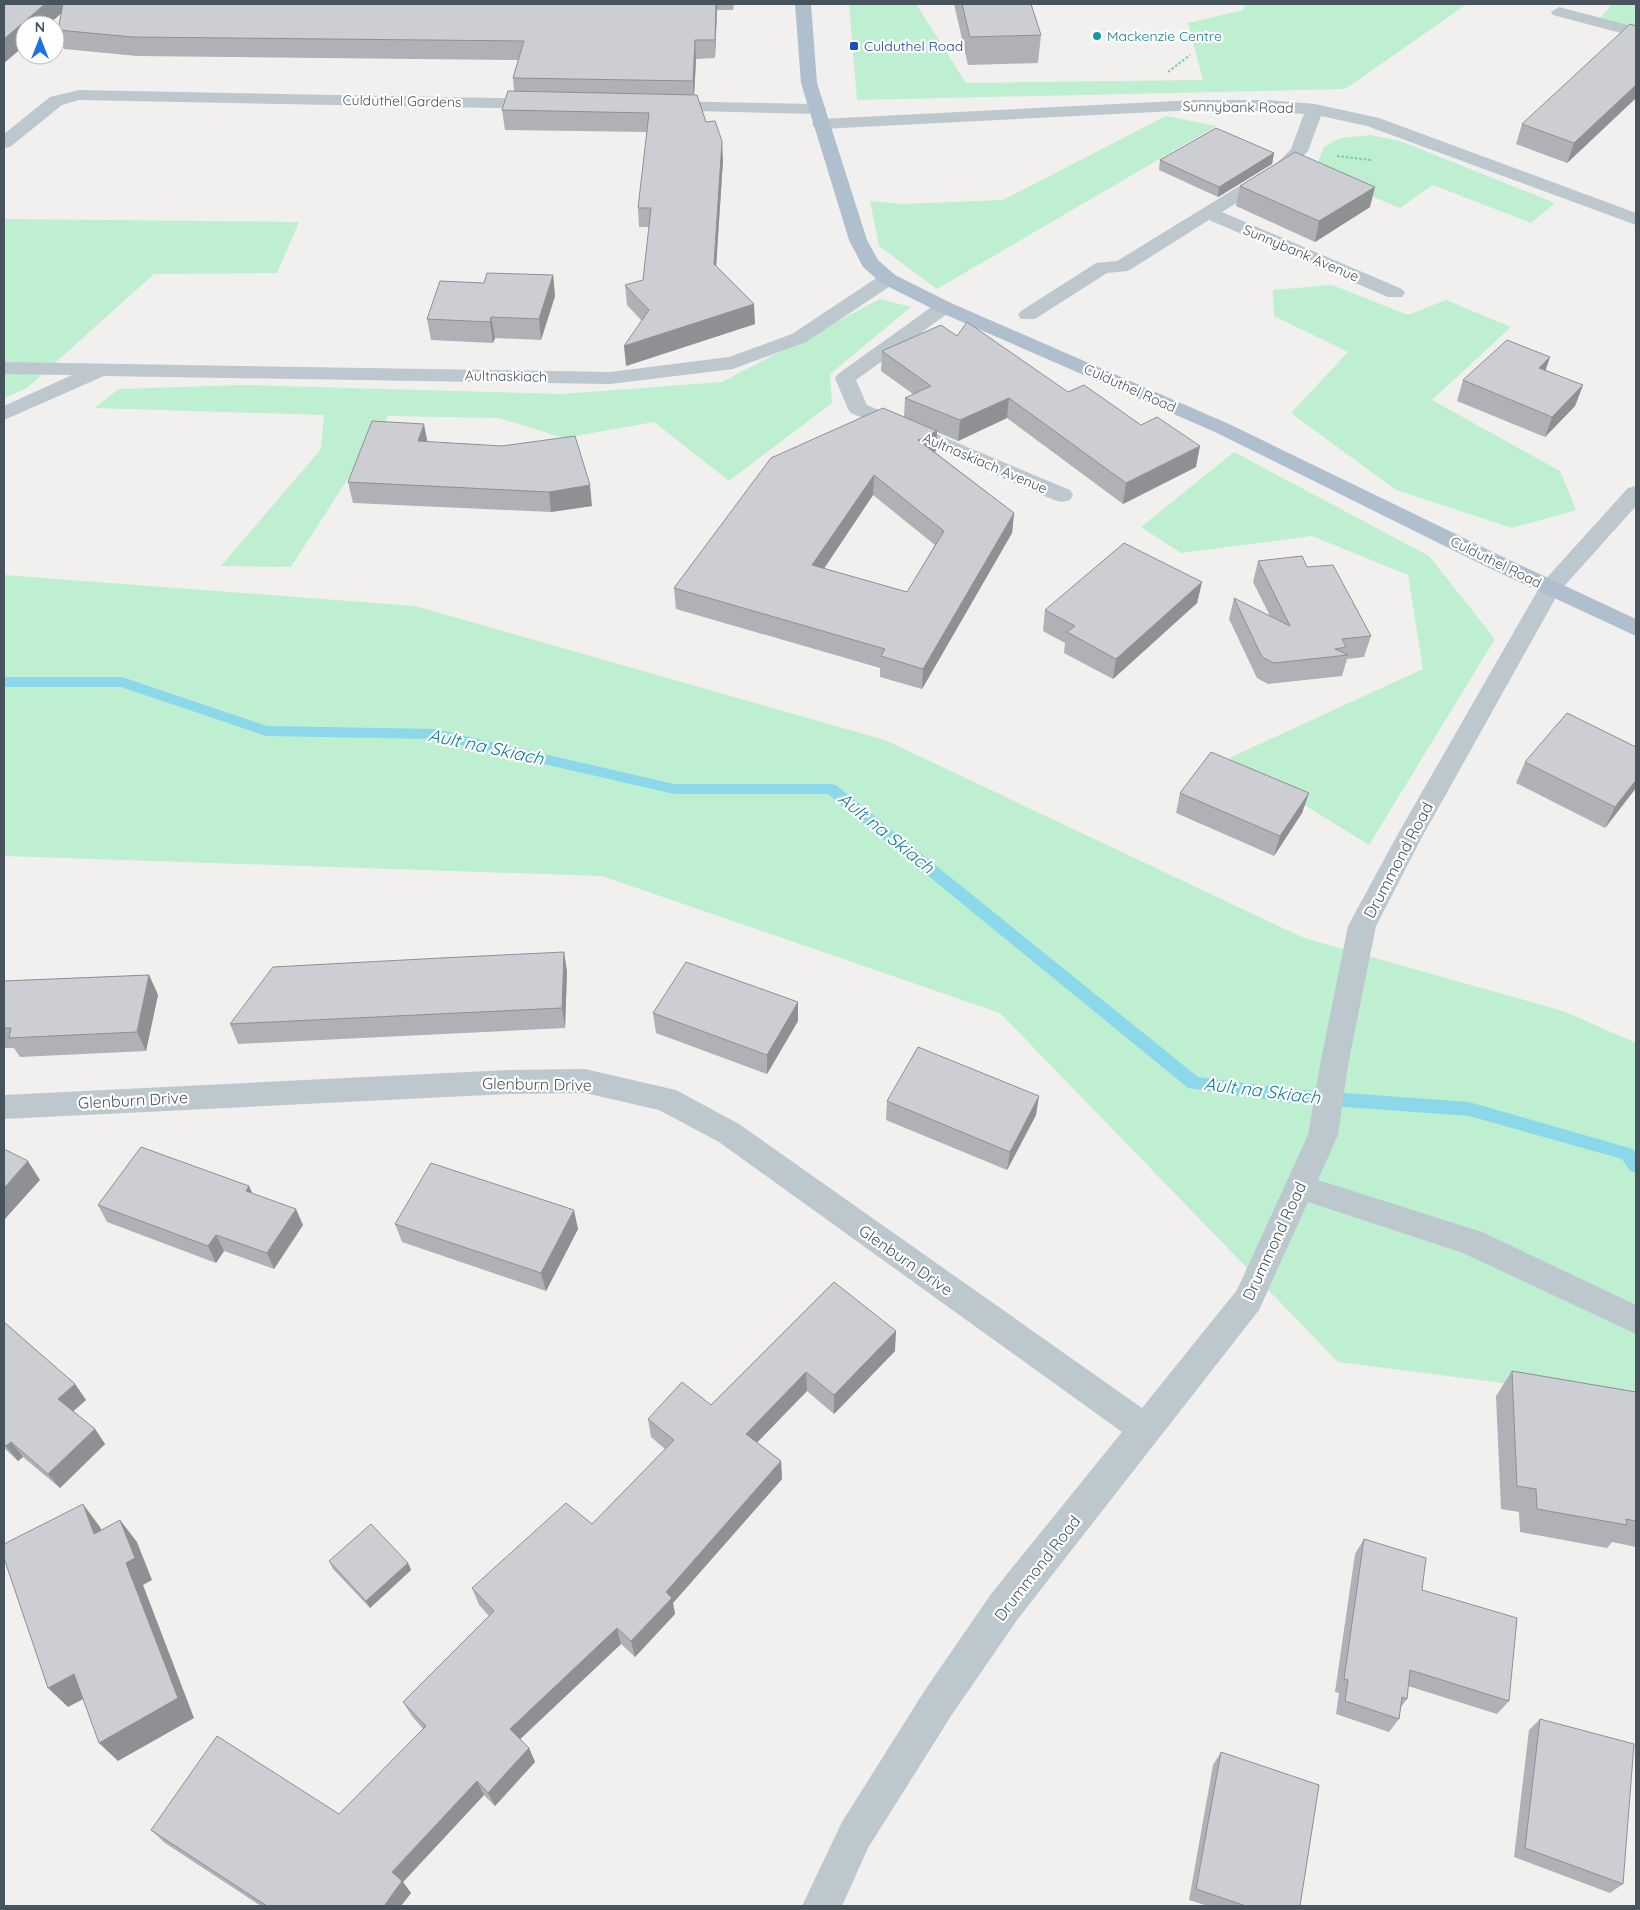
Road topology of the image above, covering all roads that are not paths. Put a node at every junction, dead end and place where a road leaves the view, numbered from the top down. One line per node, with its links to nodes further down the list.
1 (803, 4): 7 (main road, Culduthel Road)
2 (1558, 12): 3 (street)
3 (1636, 32)
4 (558, 104): 8 (street, Culduthel Gardens)
5 (647, 106): 7 (street)
6 (1315, 109): 7 (street, Sunnybank Road); 9 (street); 10 (street, Sunnybank Road)
7 (819, 116): 11 (main road, Culduthel Road)
8 (4, 144)
9 (1208, 213): 12 (street, Sunnybank Avenue); 14 (street)
10 (1636, 219)
11 (888, 279): 13 (main road, Culduthel Road); 16 (street, Aultnaskiach)
12 (1395, 293)
13 (944, 307): 19 (street, Aultnaskiach Avenue); 20 (main road, Culduthel Road)
14 (1028, 315)
15 (4, 368): 16 (street, Aultnaskiach)
16 (102, 369): 17 (street, Aultnaskiach)
17 (4, 414)
18 (1636, 493): 20 (street, Drummond Road)
19 (1062, 496)
20 (1550, 588): 21 (main road, Culduthel Road); 23 (street, Drummond Road)
21 (1636, 628)
22 (4, 1107): 25 (street, Glenburn Drive)
23 (1300, 1187): 24 (street); 25 (street, Drummond Road)
24 (1636, 1320)
25 (1146, 1430): 26 (street, Drummond Road)
26 (822, 1906)

